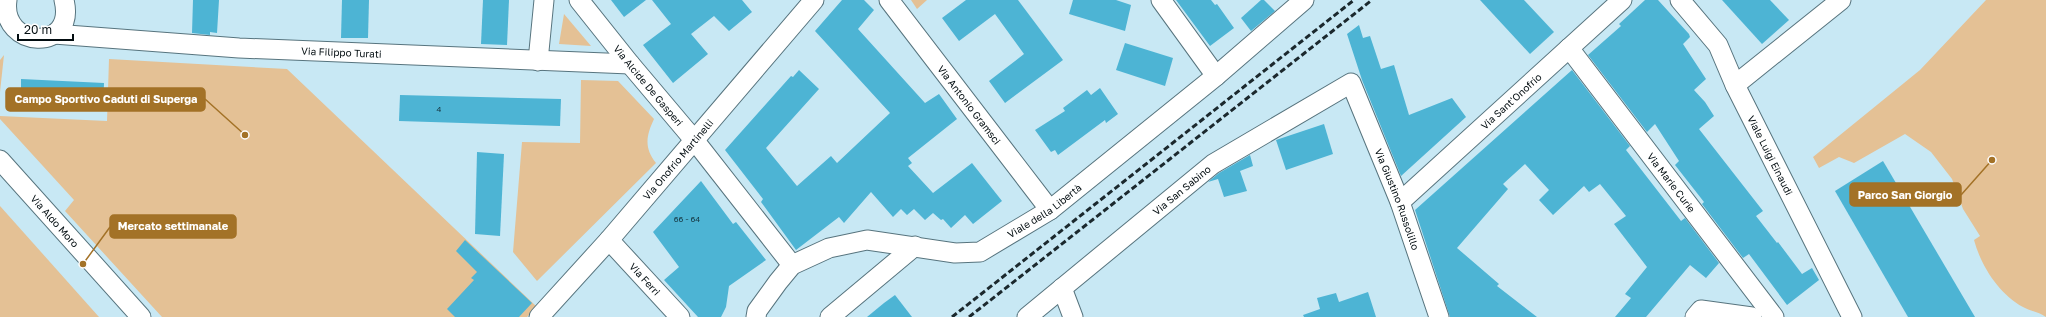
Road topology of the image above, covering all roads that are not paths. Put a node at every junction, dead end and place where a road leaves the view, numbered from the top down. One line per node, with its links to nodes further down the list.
1 (64, 0): 12 (street)
2 (544, 0): 14 (street)
3 (579, 0): 15 (street, Via Alcide De Gasperi)
4 (814, 0): 19 (street, Via Onofrio Martinelli)
5 (889, 0): 22 (street, Via Antonio Gramsci)
6 (1161, 0): 16 (street)
7 (1304, 0): 16 (street, Viale della Libertà)
8 (1622, 0): 13 (street, Via Sant'Onofrio)
9 (1680, 0): 18 (street, Viale Luigi Einaudi)
10 (1842, 0): 18 (street)
11 (4, 18): 12 (street)
12 (54, 34): 14 (street, Via Filippo Turati)
13 (1569, 48): 21 (street, Via Sant'Onofrio); 37 (street, Via Marie Curie)
14 (538, 61): 15 (street, Via Filippo Turati)
15 (630, 64): 19 (street, Via Alcide De Gasperi)
16 (1216, 76): 22 (street, Viale della Libertà)
17 (1351, 83): 21 (street, Via Giustino Russolillo); 26 (street, Via San Sabino)
18 (1735, 85): 38 (street, Viale Luigi Einaudi)
19 (695, 141): 23 (street, Via Onofrio Martinelli); 25 (street, Via Alcide De Gasperi)
20 (0, 160): 28 (street, Via Aldo Moro)
21 (1400, 202): 27 (street, Via Giustino Russolillo)
22 (1050, 210): 24 (street, Viale della Libertà)
23 (609, 240): 29 (street, Via Onofrio Martinelli); 30 (street, Via Ferri)
24 (916, 246): 25 (street, Viale della Libertà); 32 (street)
25 (792, 265): 31 (street, Viale della Libertà)
26 (1062, 288): 33 (street, Via San Sabino); 34 (street)
27 (1437, 316)
28 (142, 317)
29 (539, 317)
30 (680, 317)
31 (756, 317)
32 (830, 317)
33 (1027, 317)
34 (1073, 317)
35 (1695, 317): 36 (street)
36 (1752, 317)
37 (1774, 317)
38 (1852, 317)

